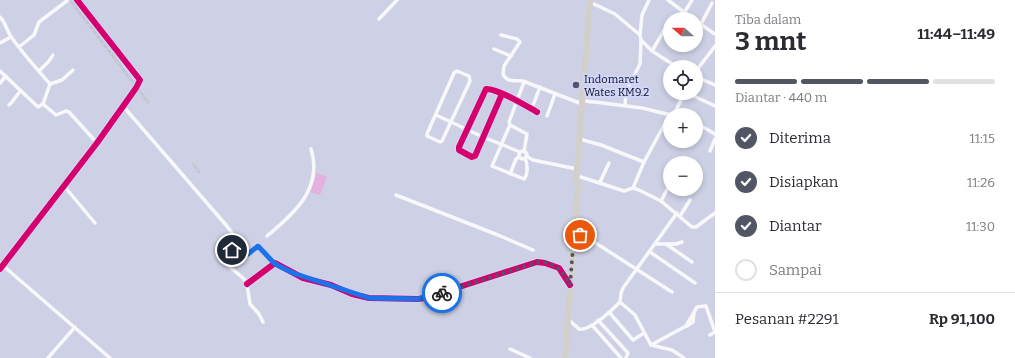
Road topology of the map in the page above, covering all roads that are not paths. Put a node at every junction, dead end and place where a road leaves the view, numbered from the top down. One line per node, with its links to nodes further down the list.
1 (68, 0): 23 (street)
2 (77, 0): 50 (street)
3 (649, 0): 18 (street)
4 (668, 0): 9 (street)
5 (692, 0): 10 (street)
6 (395, 1): 12 (street)
7 (593, 1): 18 (street); 45 (highway)
8 (712, 3): 13 (street)
9 (683, 12)
10 (685, 12)
11 (0, 17): 19 (street)
12 (379, 20)
13 (703, 20)
14 (703, 25): 16 (street)
15 (663, 32): 25 (street)
16 (715, 34)
17 (501, 35): 27 (street)
18 (640, 35): 20 (street)
19 (11, 37): 21 (street); 23 (street)
20 (641, 40): 25 (street); 48 (street)
21 (0, 43)
22 (715, 46): 29 (street)
23 (19, 47): 32 (street)
24 (494, 49): 27 (street)
25 (652, 51): 28 (street)
26 (53, 55): 32 (street)
27 (511, 56): 35 (street)
28 (666, 60)
29 (703, 62)
30 (72, 70): 37 (street)
31 (0, 71): 33 (street)
32 (39, 71): 37 (street)
33 (6, 76): 36 (street); 40 (street)
34 (703, 80): 38 (street)
35 (524, 82): 39 (street); 44 (street)
36 (0, 83)
37 (50, 84): 46 (street)
38 (715, 85)
39 (540, 87): 42 (street); 51 (street)
40 (21, 92): 46 (street); 47 (street)
41 (502, 94): 44 (street); 59 (street); 62 (street)
42 (555, 94): 45 (street); 55 (street)
43 (701, 100): 49 (street)
44 (517, 101): 52 (street); 57 (street)
45 (584, 103): 48 (street); 64 (highway); 73 (highway)
46 (43, 104): 65 (street)
47 (9, 105)
48 (625, 105): 53 (street)
49 (715, 106)
50 (124, 107): 65 (street); 90 (street)
51 (532, 108)
52 (537, 112)
53 (663, 113)
54 (436, 115): 56 (street); 56 (street); 56 (street)
55 (547, 116)
56 (451, 122): 59 (street)
57 (510, 125): 66 (street); 69 (street)
58 (703, 127): 61 (street)
59 (467, 129): 62 (street); 62 (street)
60 (663, 130): 71 (street)
61 (715, 134)
62 (483, 137): 66 (street)
63 (715, 139): 68 (street)
64 (583, 140): 71 (street); 75 (highway)
65 (97, 143): 77 (street)
66 (501, 145): 69 (street); 74 (street)
67 (311, 149): 88 (street)
68 (710, 151)
69 (524, 154): 70 (street); 70 (street); 73 (street); 74 (street)
70 (519, 157): 74 (street)
71 (644, 162): 79 (street)
72 (609, 163): 76 (street)
73 (577, 169): 78 (highway)
74 (510, 174)
75 (581, 177): 76 (street); 78 (highway)
76 (600, 182): 79 (street)
77 (64, 186): 86 (street); 97 (street)
78 (578, 186): 87 (highway)
79 (632, 188): 83 (street)
80 (396, 195): 93 (street)
81 (664, 196): 83 (street)
82 (690, 200): 85 (street)
83 (661, 201): 85 (street)
84 (715, 213): 85 (street)
85 (678, 215): 91 (street)
86 (95, 223)
87 (574, 235): 98 (street); 101 (highway)
88 (267, 236)
89 (682, 242): 92 (street)
90 (238, 243): 96 (street); 100 (street)
91 (656, 244): 92 (street); 94 (street)
92 (666, 244): 95 (street)
93 (533, 250)
94 (650, 252): 98 (street); 99 (street)
95 (692, 262)
96 (275, 264): 100 (street); 101 (street)
97 (1, 266): 109 (street)
98 (636, 269): 102 (street); 103 (street)
99 (695, 283)
100 (247, 284): 107 (street)
101 (570, 285): 105 (highway)
102 (672, 292)
103 (620, 302): 104 (street); 110 (street)
104 (609, 312): 106 (street); 110 (street)
105 (568, 319): 108 (street); 117 (highway)
106 (598, 320): 108 (street); 119 (street)
107 (263, 322)
108 (592, 325): 118 (street)
109 (75, 328): 114 (street); 115 (street)
110 (644, 333): 112 (street)
111 (710, 335): 112 (street)
112 (651, 345): 120 (street)
113 (510, 349): 116 (street)
114 (48, 358)
115 (110, 358)
116 (530, 358)
117 (565, 358)
118 (621, 358)
119 (626, 358)
120 (684, 358)

